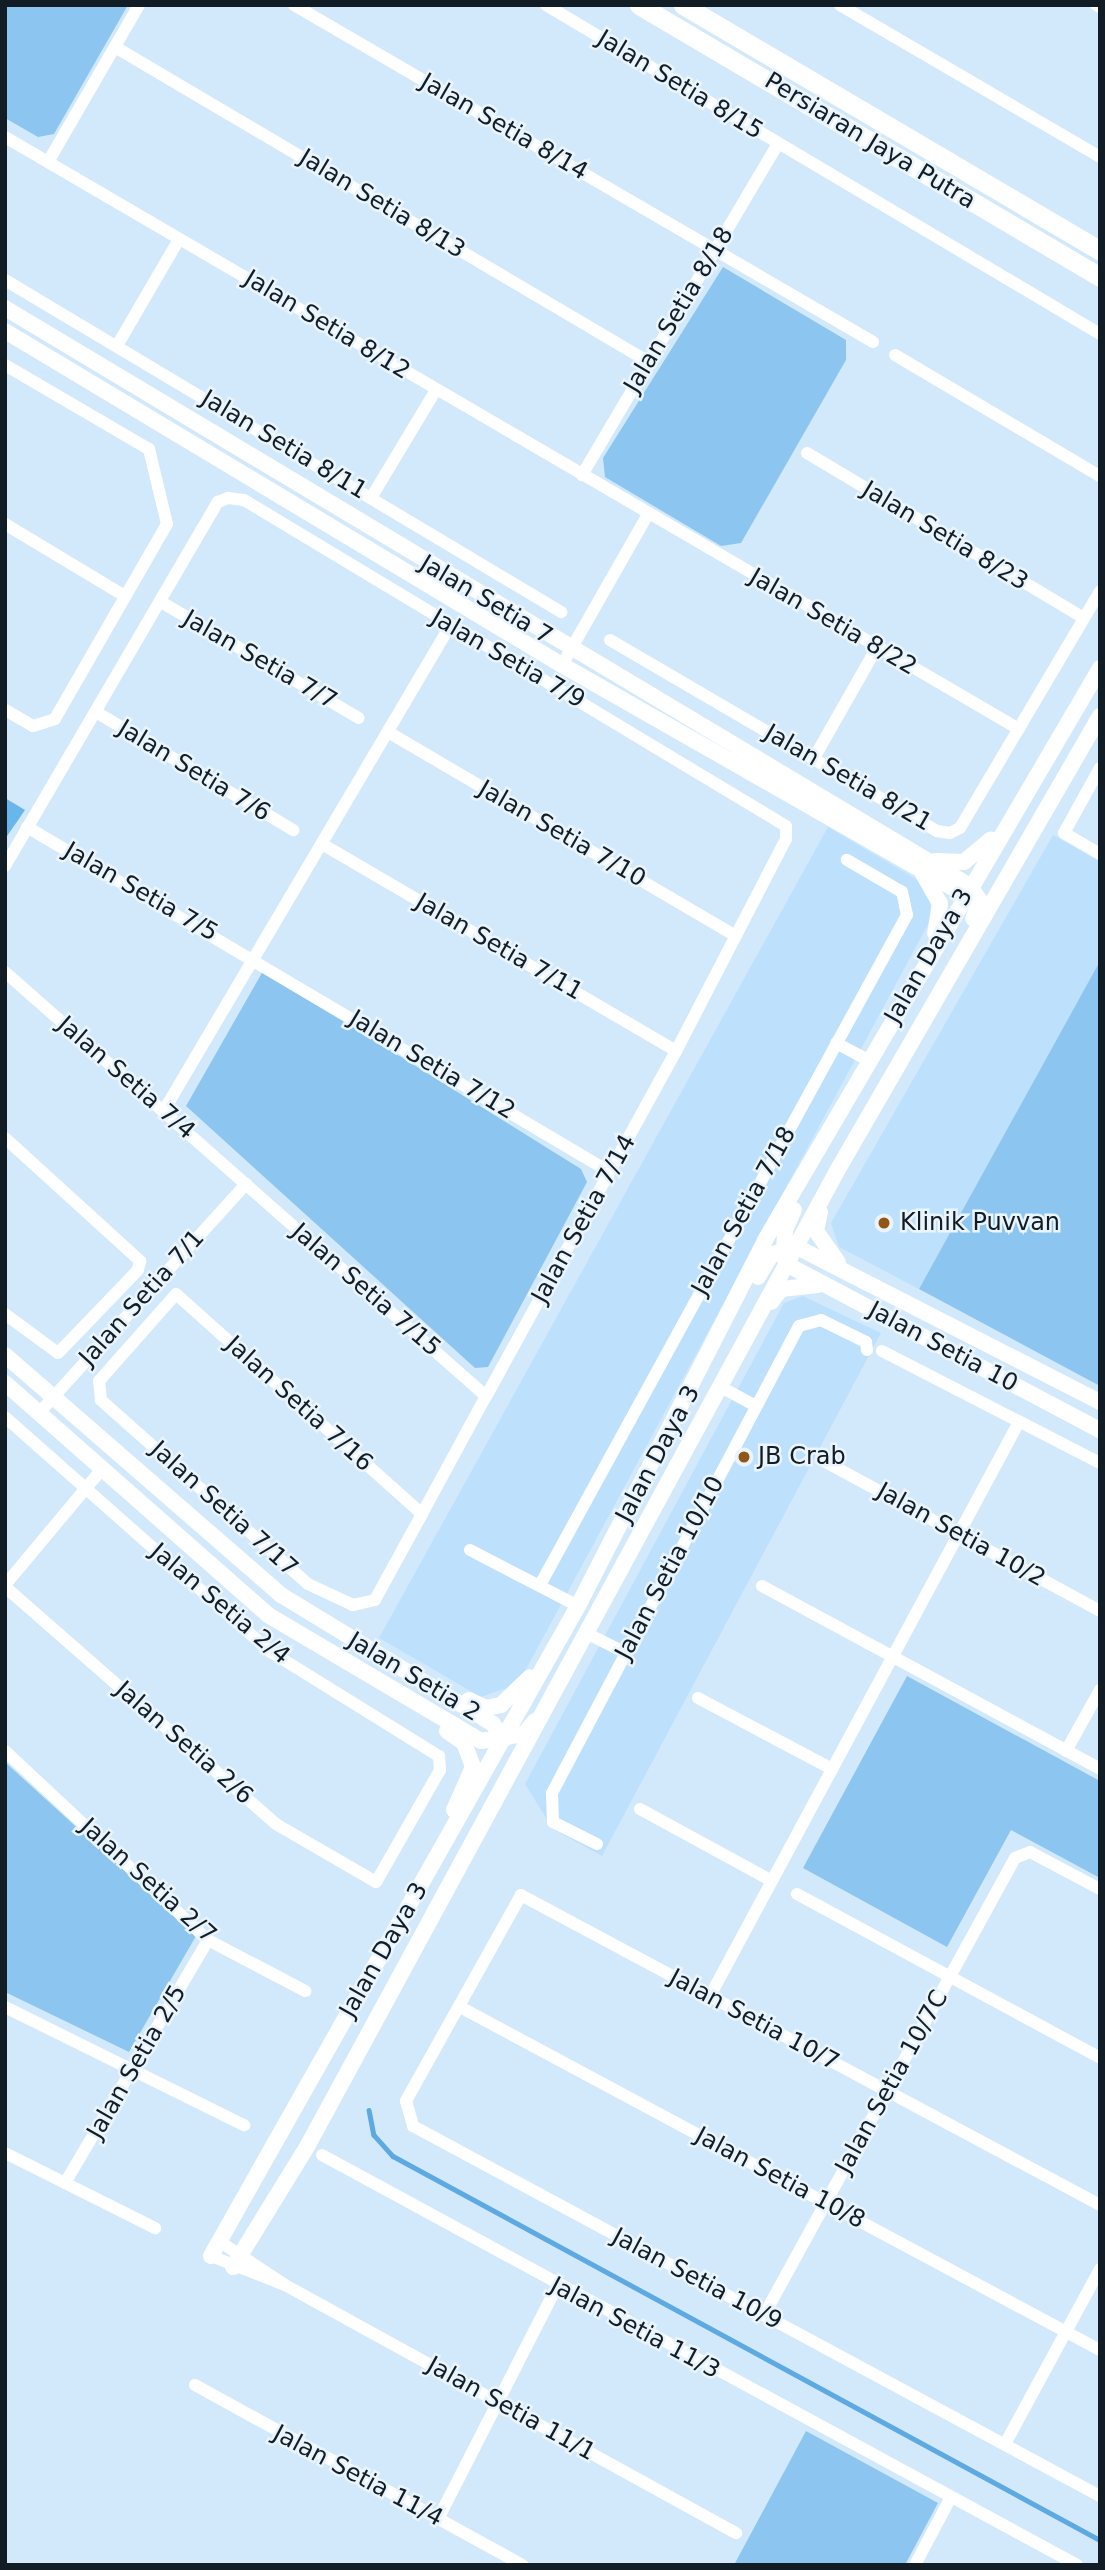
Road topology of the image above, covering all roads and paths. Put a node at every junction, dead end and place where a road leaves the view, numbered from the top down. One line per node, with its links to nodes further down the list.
1 (139, 5): 7 (street)
2 (293, 5): 13 (street, Jalan Setia 8/14)
3 (546, 5): 9 (street, Jalan Setia 8/15)
4 (639, 5): 15 (main road, Persiaran Jaya Putra)
5 (683, 5): 14 (main road, Persiaran Jaya Putra)
6 (840, 5): 10 (street)
7 (115, 47): 11 (street); 23 (street, Jalan Setia 8/13)
8 (5, 137): 11 (street, Jalan Setia 8/12)
9 (777, 145): 13 (street, Jalan Setia 8/18); 19 (street, Jalan Setia 8/15)
10 (1100, 157)
11 (48, 162): 12 (street, Jalan Setia 8/12)
12 (179, 239): 21 (street); 25 (street, Jalan Setia 8/12)
13 (715, 250): 20 (street, Jalan Setia 8/14); 23 (street, Jalan Setia 8/18)
14 (1100, 251)
15 (1100, 277)
16 (5, 280): 21 (street, Jalan Setia 8/11)
17 (5, 308): 40 (street, Jalan Setia 7)
18 (5, 331): 40 (street, Jalan Setia 7)
19 (1100, 334)
20 (873, 342)
21 (118, 344): 29 (street, Jalan Setia 8/11)
22 (895, 355): 28 (street)
23 (649, 362): 27 (street, Jalan Setia 8/18)
24 (5, 365): 33 (street)
25 (436, 390): 27 (street, Jalan Setia 8/12); 29 (street)
26 (807, 453): 36 (street, Jalan Setia 8/23)
27 (582, 475): 30 (street, Jalan Setia 8/12)
28 (1100, 476)
29 (371, 498): 35 (street, Jalan Setia 8/11)
30 (648, 514): 39 (street, Jalan Setia 8/22); 40 (street)
31 (5, 524): 33 (street)
32 (1100, 591): 36 (street, Jalan Setia 8/21)
33 (125, 596): 42 (street)
34 (161, 601): 37 (street, Jalan Setia 7/9); 43 (street); 45 (street, Jalan Setia 7/7)
35 (561, 612)
36 (1084, 618): 46 (street, Jalan Setia 8/21)
37 (450, 626): 47 (street); 51 (street, Jalan Setia 7/9)
38 (610, 640): 48 (street, Jalan Setia 8/21)
39 (877, 647): 46 (street, Jalan Setia 8/22); 48 (street)
40 (566, 658): 58 (street, Jalan Setia 7)
41 (1100, 668): 50 (street, Jalan Daya 3)
42 (5, 710)
43 (96, 712): 52 (street); 53 (street, Jalan Setia 7/6)
44 (1100, 716): 55 (street, Jalan Daya 3)
45 (359, 718)
46 (1019, 729): 48 (street, Jalan Setia 8/21)
47 (388, 732): 54 (street); 61 (street, Jalan Setia 7/10)
48 (814, 758)
49 (1098, 774): 56 (street)
50 (1009, 819): 58 (street); 60 (street, Jalan Daya 3)
51 (786, 826): 61 (street, Jalan Setia 7/14)
52 (27, 827): 59 (street); 64 (street, Jalan Setia 7/5)
53 (293, 830)
54 (322, 844): 64 (street); 67 (street, Jalan Setia 7/11)
55 (1020, 853): 60 (street); 62 (street, Jalan Daya 3)
56 (1100, 854)
57 (847, 860): 66 (street, Jalan Setia 7/18)
58 (921, 864): 60 (street, Jalan Setia 7); 63 (street)
59 (5, 866)
60 (971, 892): 62 (street); 63 (street, Jalan Daya 3)
61 (736, 936): 67 (street, Jalan Setia 7/14)
62 (963, 947): 72 (street, Jalan Daya 3)
63 (928, 957): 68 (street, Jalan Daya 3)
64 (254, 958): 69 (street); 73 (street, Jalan Setia 7/12)
65 (5, 972): 69 (street, Jalan Setia 7/4)
66 (836, 1043): 68 (street); 102 (street, Jalan Setia 7/18)
67 (676, 1051): 73 (street, Jalan Setia 7/14)
68 (868, 1060): 71 (street, Jalan Daya 3)
69 (163, 1112): 74 (street, Jalan Setia 7/4)
70 (5, 1138): 79 (street)
71 (820, 1151): 75 (street); 81 (street, Jalan Daya 3)
72 (837, 1171): 75 (street, Jalan Daya 3); 76 (street)
73 (610, 1172): 87 (street, Jalan Setia 7/14)
74 (246, 1184): 87 (street, Jalan Setia 7/15); 88 (street, Jalan Setia 7/1)
75 (788, 1254): 76 (street, Jalan Setia 10); 78 (street, Jalan Setia 10); 80 (street, Jalan Daya 3); 81 (street)
76 (853, 1276): 89 (street, Jalan Setia 10)
77 (176, 1294): 99 (street, Jalan Setia 7/16); 105 (street, Jalan Setia 7/17)
78 (844, 1294): 80 (street); 94 (street, Jalan Setia 10)
79 (5, 1314)
80 (756, 1321): 86 (street, Jalan Daya 3)
81 (717, 1340): 106 (street, Jalan Daya 3)
82 (867, 1350): 90 (street, Jalan Setia 10/10)
83 (882, 1350): 93 (street)
84 (5, 1354): 88 (street, Jalan Setia 2)
85 (5, 1383): 91 (street, Jalan Setia 2)
86 (719, 1386): 90 (street); 108 (street, Jalan Daya 3)
87 (486, 1396): 99 (street, Jalan Setia 7/14)
88 (53, 1397): 91 (street, Jalan Setia 7/1); 112 (street, Jalan Setia 2)
89 (1100, 1402)
90 (756, 1406): 109 (street, Jalan Setia 10/10)
91 (39, 1413): 97 (street, Jalan Setia 2)
92 (5, 1417): 98 (street, Jalan Setia 2/4)
93 (1019, 1422): 96 (street); 100 (street)
94 (1100, 1430)
95 (822, 1460): 100 (street, Jalan Setia 10/2)
96 (1100, 1464)
97 (103, 1468): 98 (street); 113 (street, Jalan Setia 2)
98 (87, 1489): 103 (street); 125 (street, Jalan Setia 2/4)
99 (422, 1514): 105 (street, Jalan Setia 7/14)
100 (958, 1534): 107 (street, Jalan Setia 10/2); 111 (street)
101 (470, 1550): 102 (street)
102 (540, 1585): 106 (street)
103 (5, 1586): 125 (street, Jalan Setia 2/6)
104 (762, 1586): 111 (street)
105 (367, 1605)
106 (578, 1606): 110 (street, Jalan Daya 3)
107 (1100, 1611)
108 (588, 1634): 109 (street); 116 (street); 127 (street, Jalan Daya 3)
109 (624, 1651): 122 (street, Jalan Setia 10/10)
110 (547, 1657): 112 (street); 116 (street, Jalan Daya 3)
111 (892, 1657): 118 (street); 119 (street)
112 (381, 1658): 116 (street, Jalan Setia 2)
113 (370, 1677): 116 (street, Jalan Setia 2); 123 (street)
114 (1100, 1690): 118 (street)
115 (698, 1698): 119 (street)
116 (504, 1740): 123 (street, Jalan Daya 3); 127 (street)
117 (5, 1751): 129 (street, Jalan Setia 2/7)
118 (1066, 1751): 120 (street)
119 (832, 1769): 124 (street)
120 (1100, 1769)
121 (640, 1809): 124 (street)
122 (597, 1844)
123 (424, 1880): 145 (street, Jalan Daya 3)
124 (772, 1881): 132 (street)
125 (376, 1882)
126 (1100, 1889): 130 (street, Jalan Setia 10/7C)
127 (447, 1893): 146 (street, Jalan Daya 3)
128 (797, 1894): 130 (street)
129 (208, 1940): 131 (street, Jalan Setia 2/7); 136 (street, Jalan Setia 2/5)
130 (949, 1977): 135 (street); 137 (street, Jalan Setia 10/7C)
131 (305, 1991)
132 (710, 1996): 134 (street, Jalan Setia 10/7); 137 (street, Jalan Setia 10/7)
133 (5, 2007): 136 (street)
134 (460, 2007): 142 (street, Jalan Setia 10/8); 151 (street, Jalan Setia 10/9)
135 (1100, 2058)
136 (132, 2070): 138 (street); 141 (street, Jalan Setia 2/5)
137 (887, 2091): 142 (street, Jalan Setia 10/7C); 143 (street, Jalan Setia 10/7)
138 (244, 2125)
139 (5, 2153): 141 (street)
140 (322, 2155): 150 (street, Jalan Setia 11/3)
141 (65, 2183): 144 (street)
142 (825, 2203): 151 (street, Jalan Setia 10/7C); 152 (street, Jalan Setia 10/8)
143 (1100, 2206)
144 (155, 2228)
145 (215, 2249): 146 (street, Jalan Setia 11/1); 147 (street, Jalan Setia 11/1)
146 (244, 2253): 147 (street, Jalan Daya 3); 149 (street, Jalan Setia 11/1)
147 (233, 2267): 149 (street, Jalan Setia 11/1)
148 (1100, 2269): 152 (street)
149 (285, 2285): 155 (street, Jalan Setia 11/1)
150 (556, 2286): 155 (street); 158 (street, Jalan Setia 11/3)
151 (764, 2315): 156 (street, Jalan Setia 10/9)
152 (1066, 2331): 153 (street, Jalan Setia 10/8); 156 (street)
153 (1100, 2350)
154 (195, 2385): 159 (street, Jalan Setia 11/4)
155 (498, 2402): 159 (street); 160 (street, Jalan Setia 11/1)
156 (1005, 2444): 157 (street, Jalan Setia 10/9)
157 (1100, 2496)
158 (951, 2497): 162 (street); 163 (street, Jalan Setia 11/3)
159 (438, 2519): 161 (street, Jalan Setia 11/4)
160 (736, 2533)
161 (523, 2565)
162 (915, 2565)
163 (1077, 2565)

